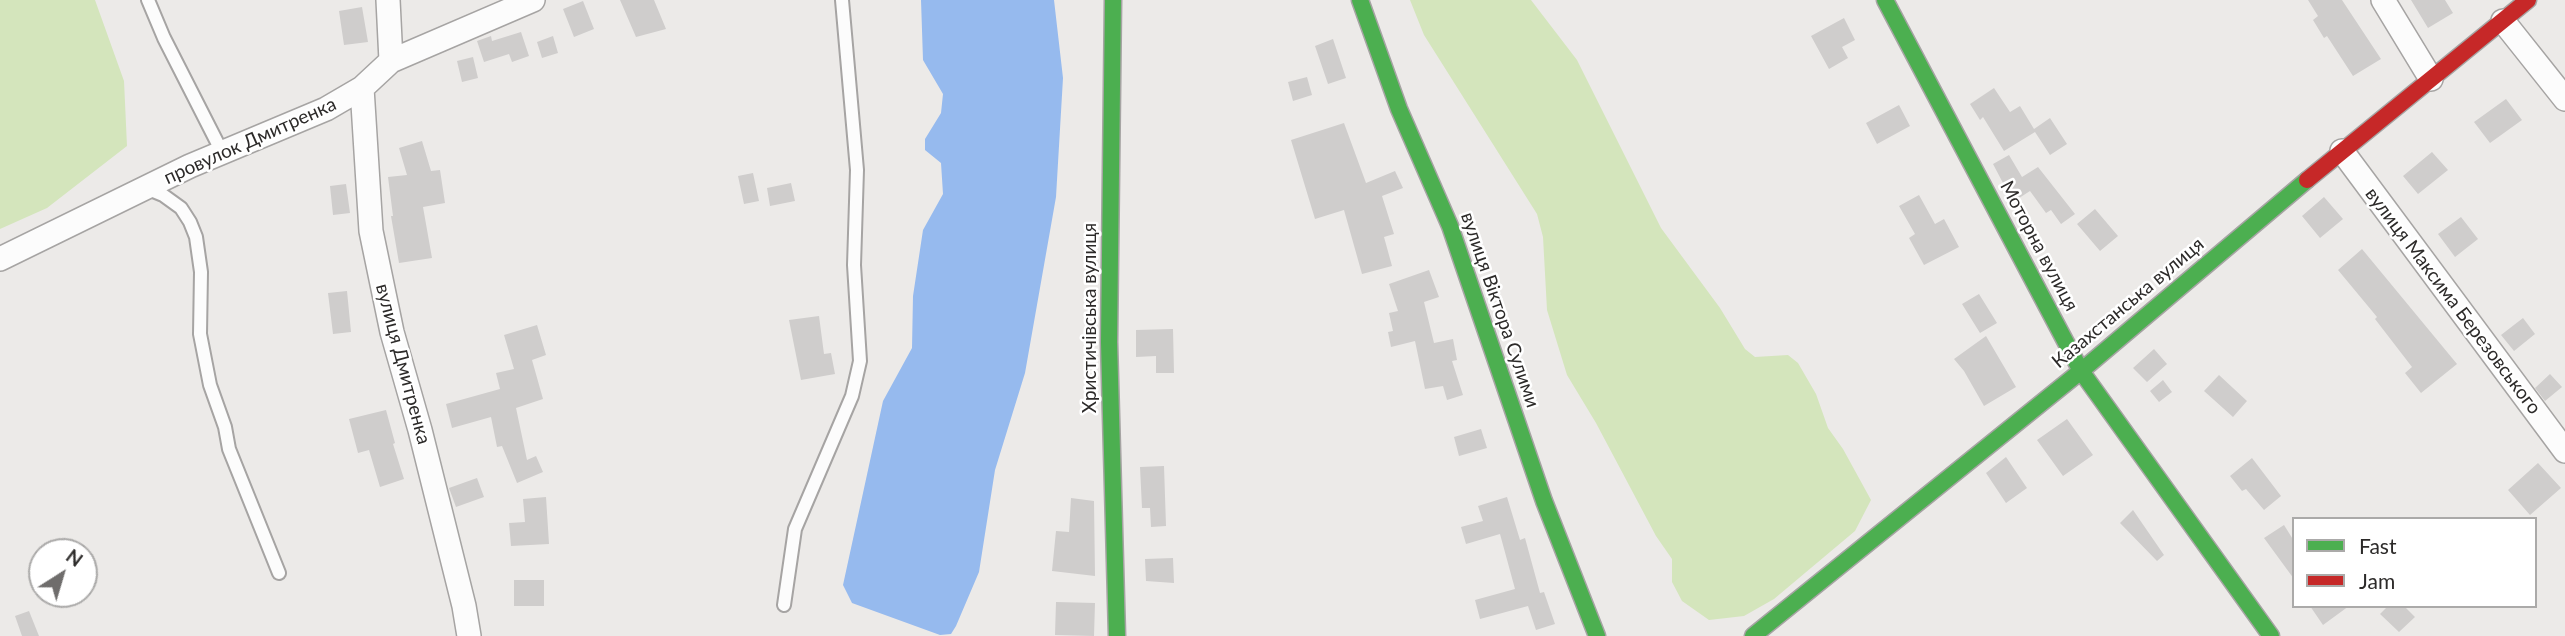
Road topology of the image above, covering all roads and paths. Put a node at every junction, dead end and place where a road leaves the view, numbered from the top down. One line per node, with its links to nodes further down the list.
1 (148, 0): 16 (lane)
2 (388, 0): 11 (street)
3 (533, 0): 11 (street, провулок Дмитренка)
4 (842, 0): 22 (lane)
5 (1113, 0): 24 (street, Христичівська вулиця)
6 (1360, 0): 25 (street, вулиця Віктора Сулими)
7 (1885, 0): 19 (street, Моторна вулиця)
8 (2384, 0): 12 (street)
9 (2528, 0): 10 (street, Казахстанська вулиця)
10 (2503, 20): 12 (street, Казахстанська вулиця); 14 (street)
11 (391, 61): 13 (street, провулок Дмитренка)
12 (2431, 79): 15 (street, Казахстанська вулиця)
13 (362, 89): 16 (street, провулок Дмитренка); 23 (street, вулиця Дмитренка)
14 (2565, 99)
15 (2342, 151): 19 (street, Казахстанська вулиця); 20 (street, вулиця Максима Березовського)
16 (222, 152): 17 (street, провулок Дмитренка)
17 (145, 187): 18 (street, провулок Дмитренка); 21 (lane)
18 (0, 259)
19 (2081, 371): 26 (street, Казахстанська вулиця); 27 (street, Моторна вулиця)
20 (2565, 450)
21 (279, 573)
22 (784, 605)
23 (469, 636)
24 (1117, 636)
25 (1597, 636)
26 (1753, 636)
27 (2271, 636)

